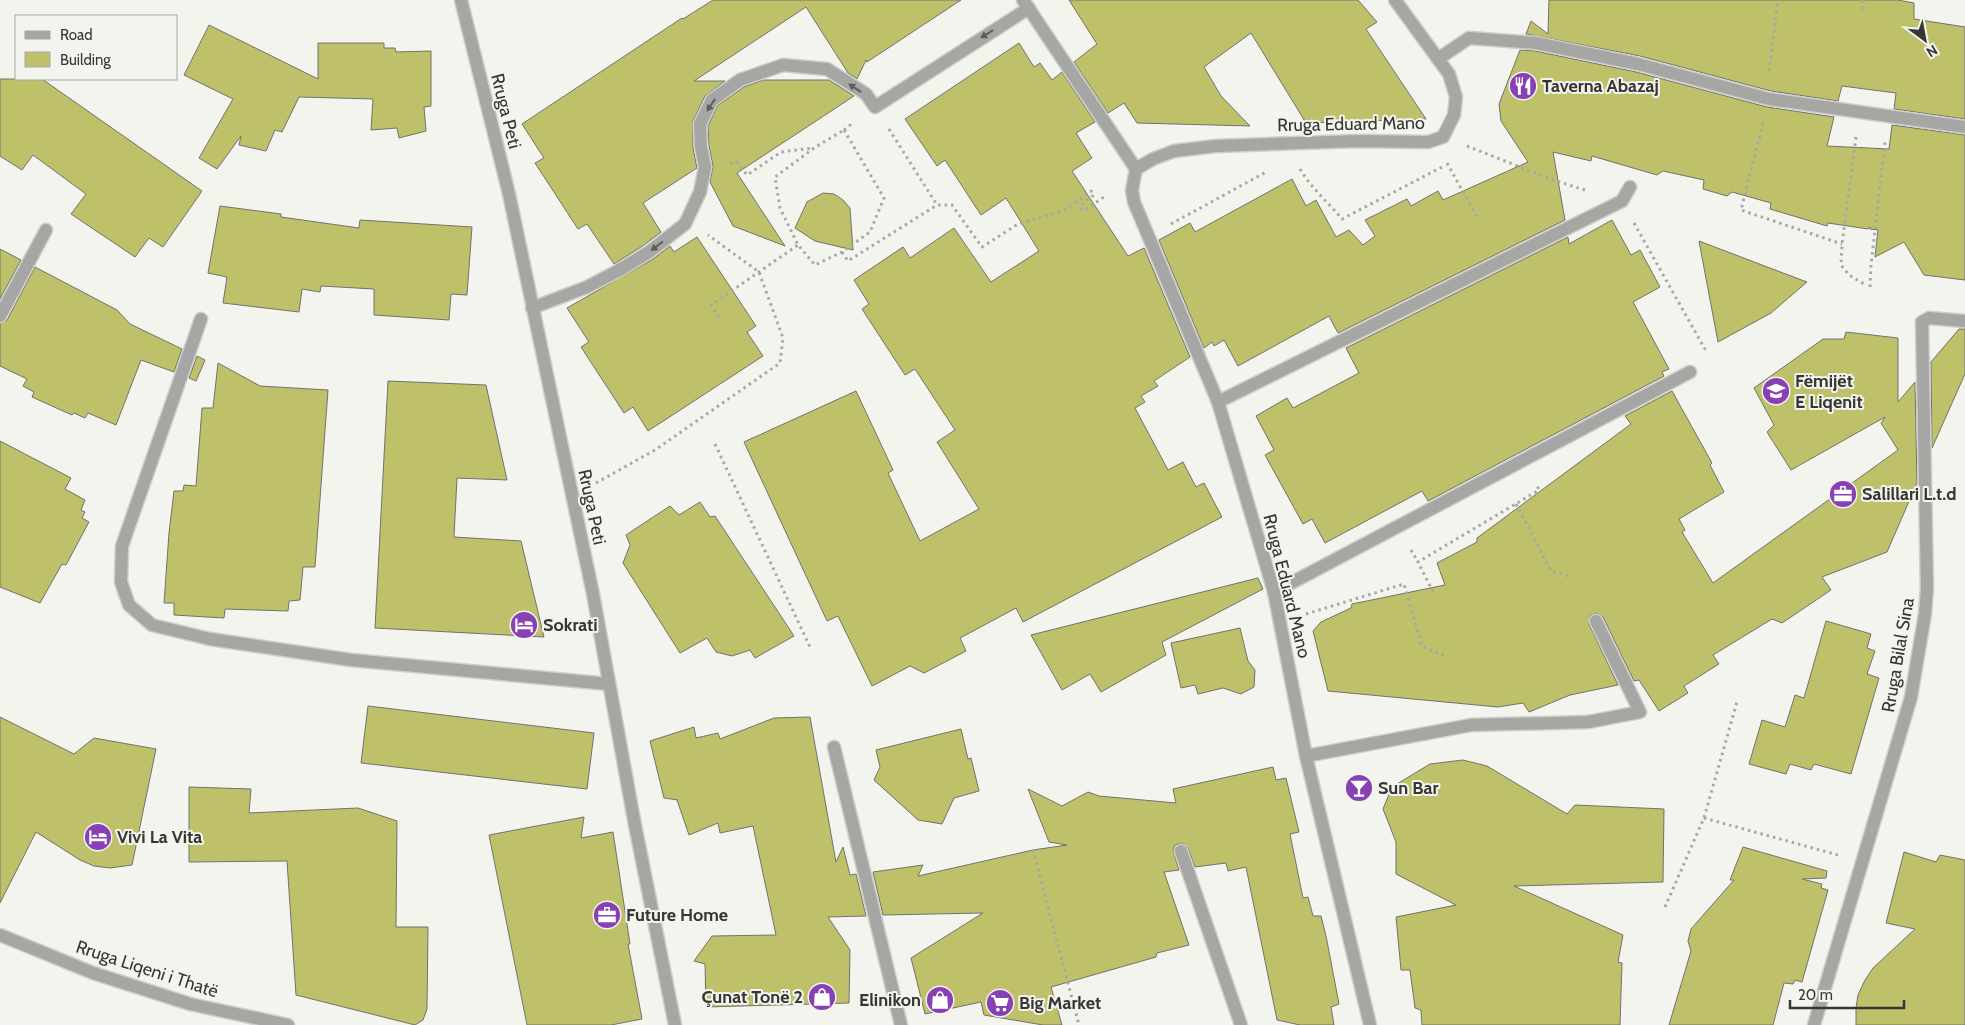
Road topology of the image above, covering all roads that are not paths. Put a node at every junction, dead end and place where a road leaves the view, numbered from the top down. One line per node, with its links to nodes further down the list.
1 (461, 0): 9 (street, Rruga Peti)
2 (1395, 0): 4 (street, Rruga Eduard Mano)
3 (1026, 4): 6 (street); 9 (street, one-way to 9)
4 (1438, 59): 5 (street); 6 (street, Rruga Eduard Mano)
5 (1965, 127)
6 (1136, 169): 14 (street, Rruga Eduard Mano)
7 (1630, 187): 14 (street)
8 (46, 230): 10 (street)
9 (532, 308): 17 (street, Rruga Peti)
10 (0, 316)
11 (201, 319): 17 (street)
12 (1965, 321): 27 (street, Rruga Bilal Sina)
13 (1690, 372): 15 (street)
14 (1218, 402): 15 (street, Rruga Eduard Mano)
15 (1274, 592): 19 (street, Rruga Eduard Mano)
16 (1596, 621): 19 (street)
17 (609, 684): 23 (street, Rruga Peti)
18 (834, 747): 24 (street)
19 (1306, 756): 26 (street, Rruga Eduard Mano)
20 (1181, 850): 25 (street)
21 (0, 935): 22 (street, Rruga Liqeni i Thatë)
22 (288, 1025)
23 (675, 1025)
24 (901, 1025)
25 (1241, 1025)
26 (1370, 1025)
27 (1814, 1025)

